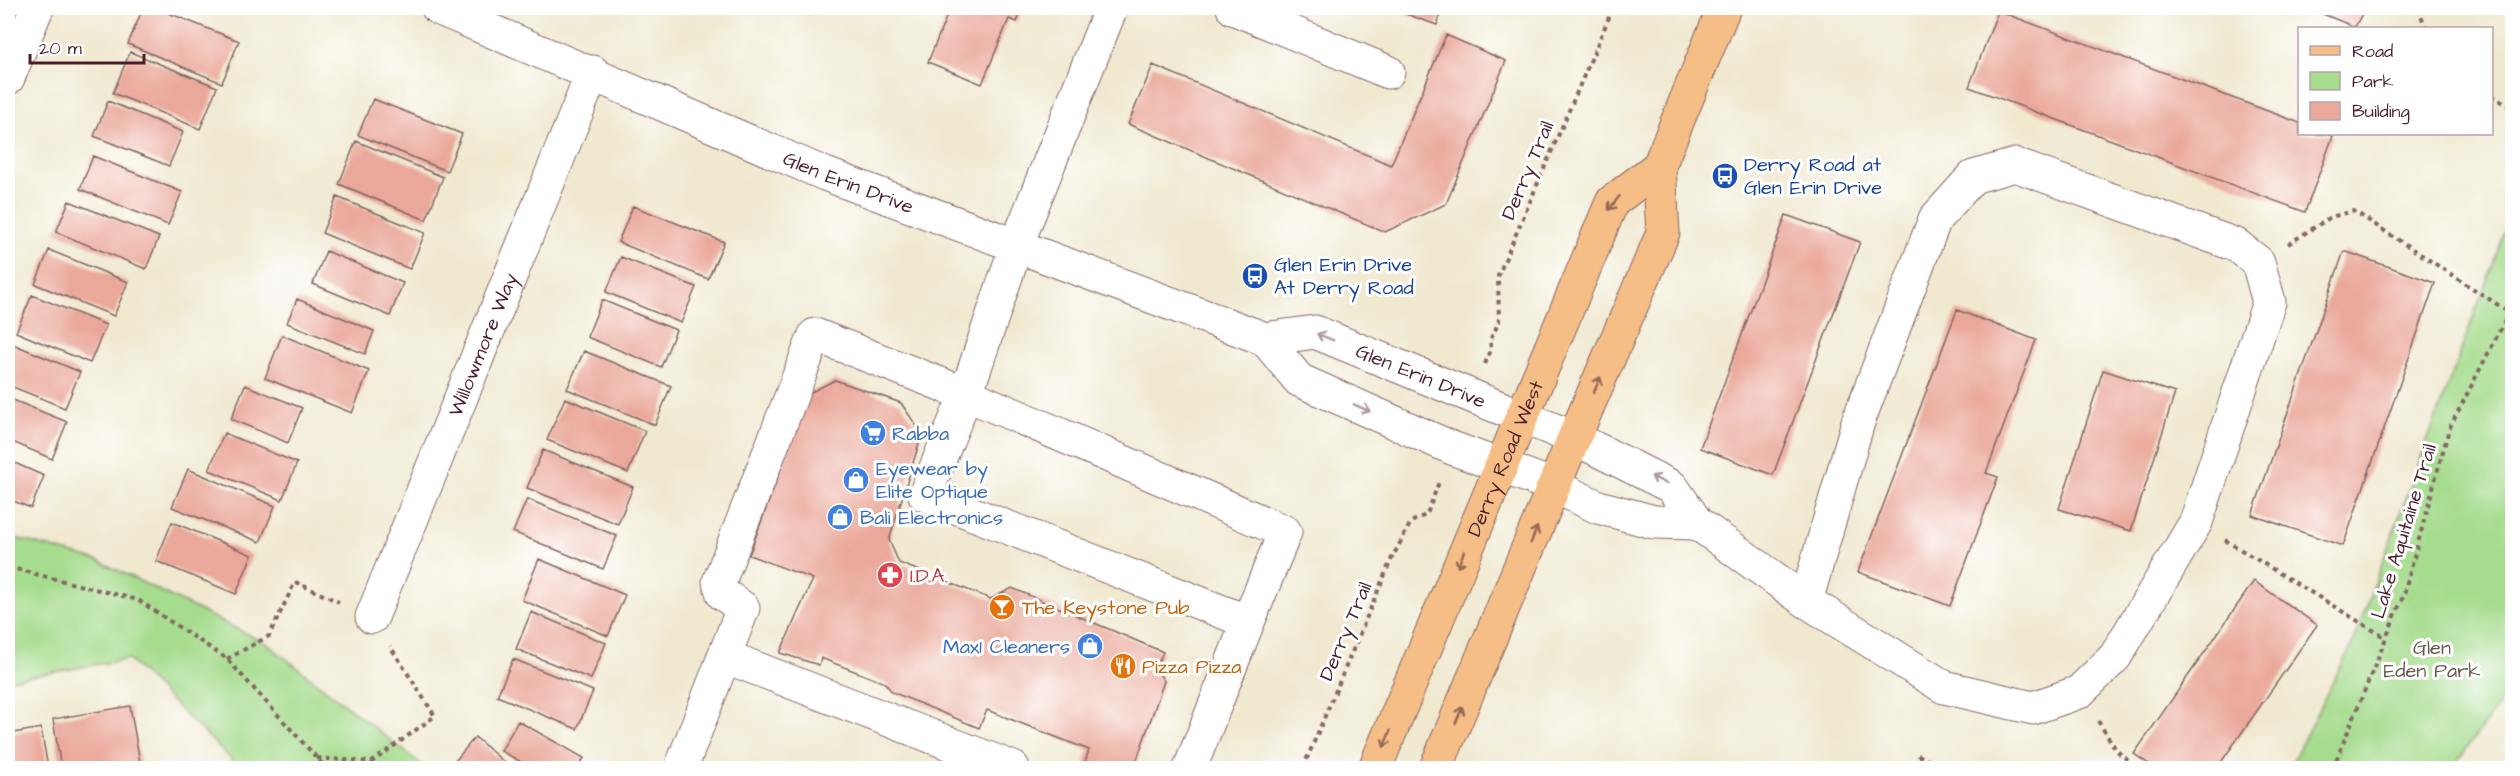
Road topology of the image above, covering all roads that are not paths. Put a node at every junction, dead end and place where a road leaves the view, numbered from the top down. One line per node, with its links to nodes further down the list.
1 (37, 8): 8 (street)
2 (438, 8): 6 (street, Glen Erin Drive)
3 (1111, 8): 10 (street)
4 (1233, 8): 7 (street)
5 (1724, 8): 9 (main road)
6 (593, 72): 10 (street, Glen Erin Drive); 19 (street, Willowmore Way)
7 (1388, 72)
8 (8, 78)
9 (1659, 166): 13 (main road, Derry Road West, one-way to 13); 14 (main road, one-way to 9)
10 (1017, 244): 11 (street, Glen Erin Drive); 12 (street)
11 (1265, 339): 13 (street, Glen Erin Drive, one-way to 11); 15 (street, Glen Erin Drive, one-way to 15)
12 (966, 394): 20 (street); 20 (street); 21 (street)
13 (1521, 417): 14 (street, Glen Erin Drive); 15 (main road, Derry Road West)
14 (1574, 438): 16 (main road); 17 (street, Glen Erin Drive, one-way to 14)
15 (1499, 466): 16 (street, Glen Erin Drive); 25 (main road, Derry Road West, one-way to 25)
16 (1554, 486): 17 (street, Glen Erin Drive); 26 (main road, one-way to 16)
17 (1697, 523): 18 (street)
18 (1806, 601): 18 (street)
19 (372, 617)
20 (1248, 622): 24 (street)
21 (724, 656): 22 (street); 23 (street)
22 (681, 768)
23 (1013, 768)
24 (1190, 768)
25 (1375, 768)
26 (1436, 768)

